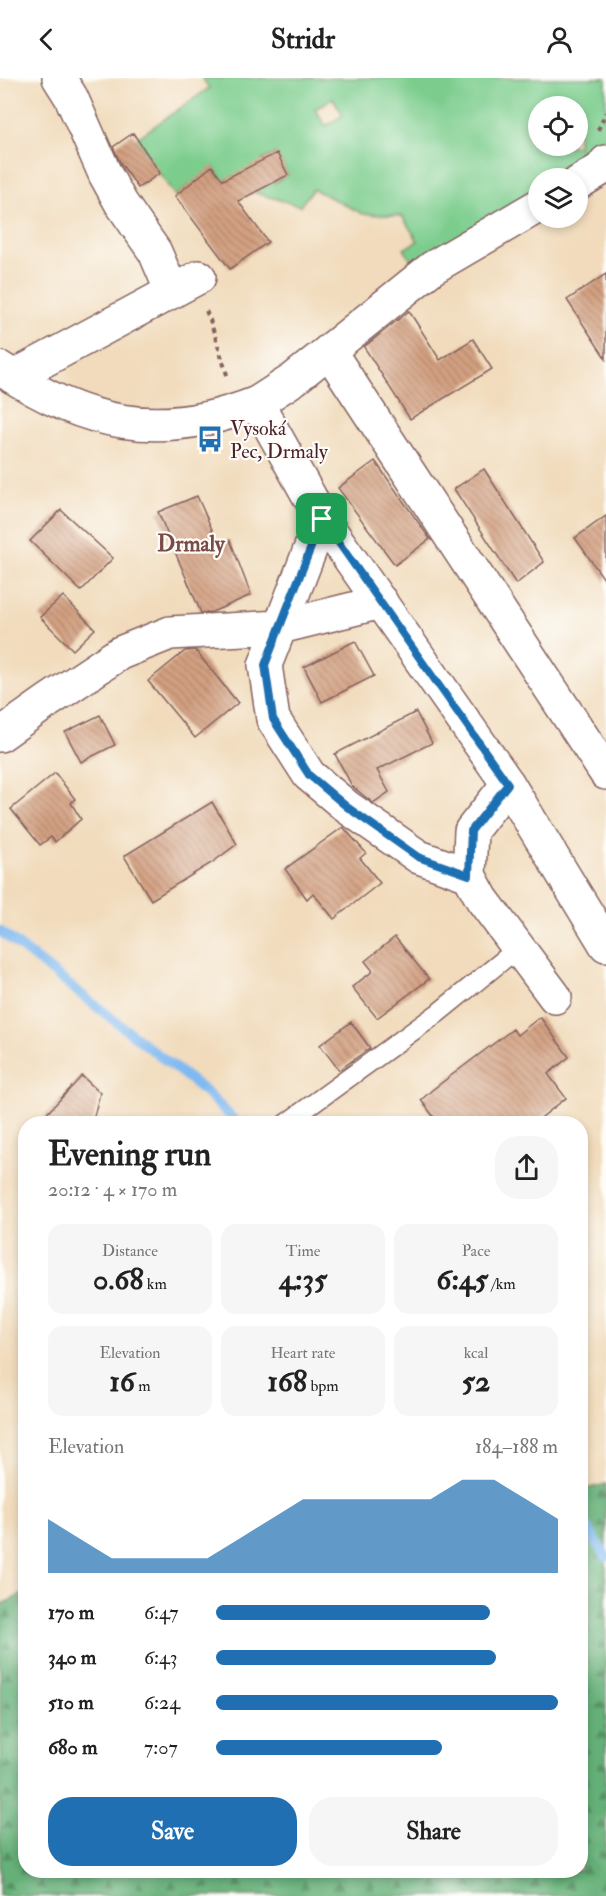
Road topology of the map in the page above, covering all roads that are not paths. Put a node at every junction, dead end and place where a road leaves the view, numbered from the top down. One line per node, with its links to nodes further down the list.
1 (59, 78): 6 (street)
2 (606, 162): 3 (street)
3 (588, 177)
4 (528, 212): 5 (street)
5 (329, 351): 7 (street); 12 (street)
6 (6, 372): 7 (street)
7 (244, 395): 8 (street)
8 (322, 519): 9 (street); 10 (street)
9 (381, 602): 10 (street); 13 (street)
10 (280, 627): 11 (street); 14 (street)
11 (0, 735)
12 (606, 773)
13 (508, 784): 14 (street); 15 (street)
14 (469, 875): 16 (street)
15 (605, 939)
16 (518, 948): 17 (street); 18 (lane)
17 (555, 997)
18 (296, 1116)

